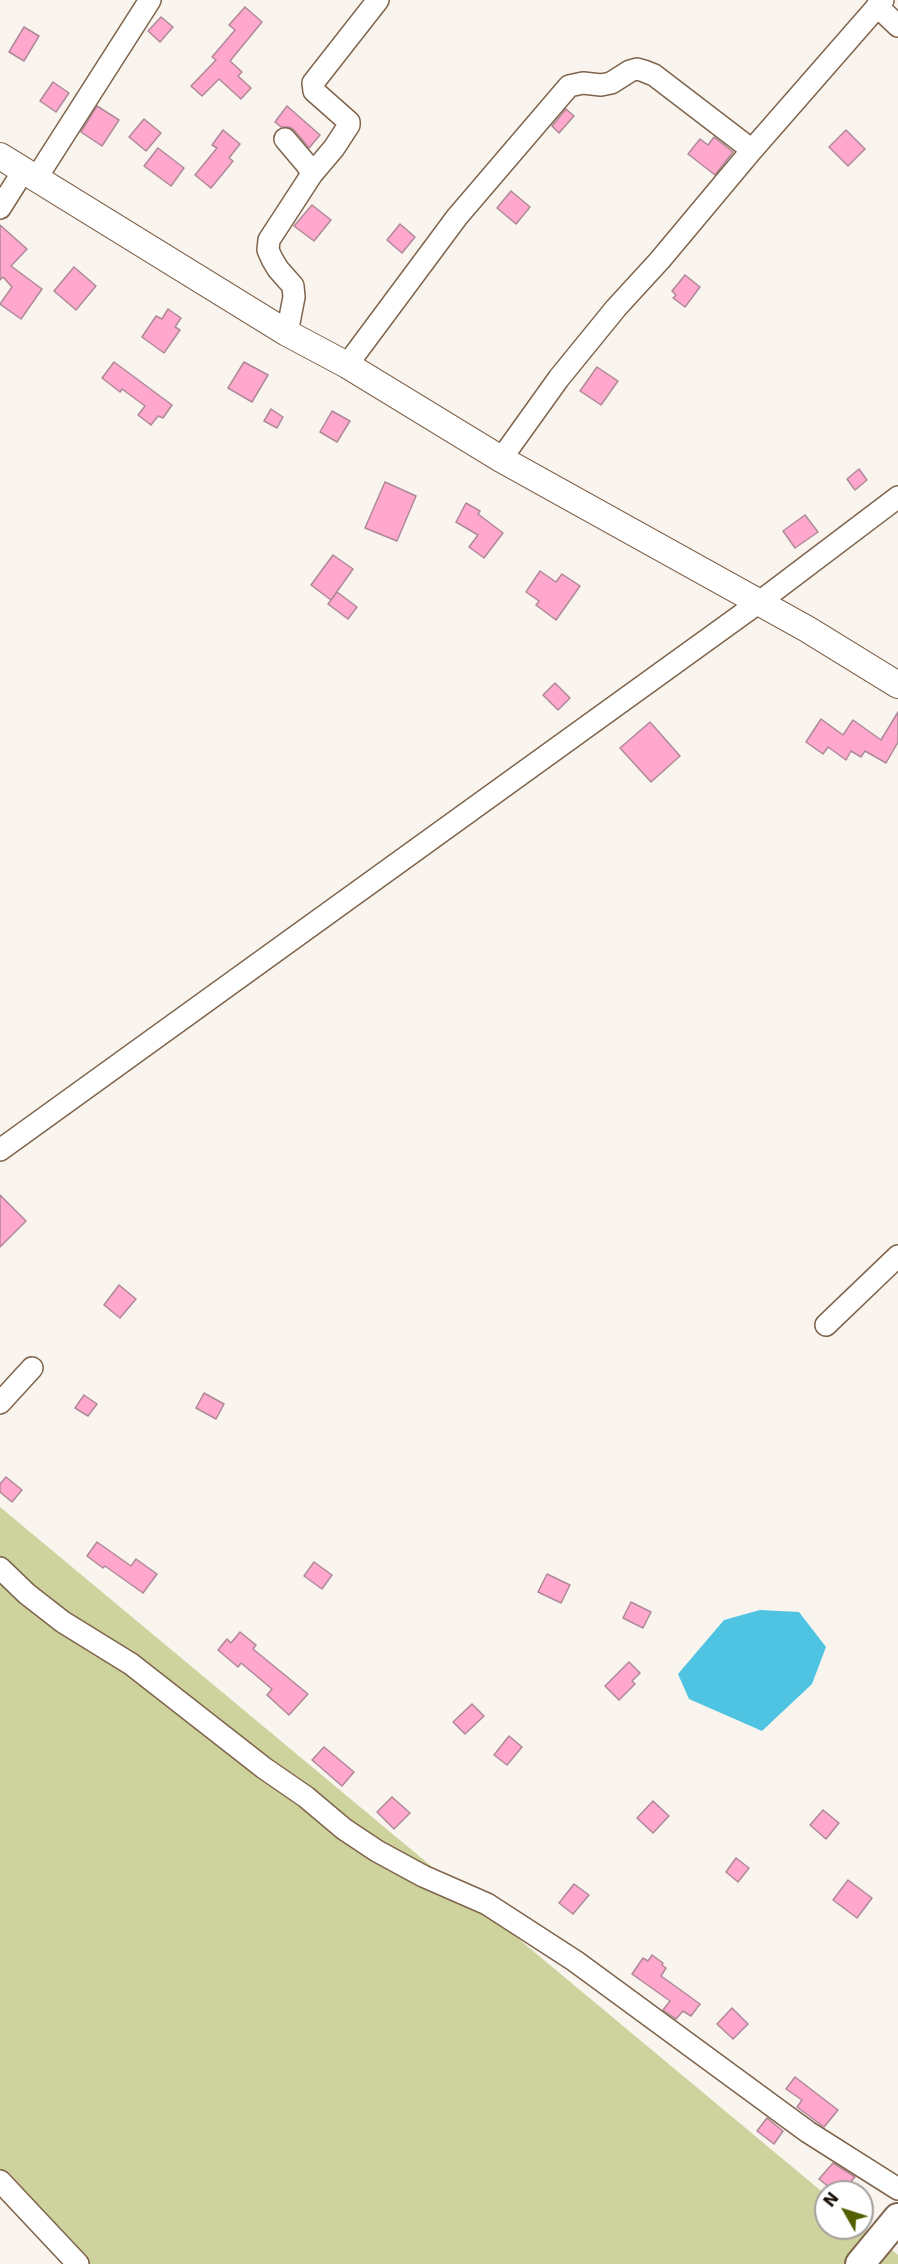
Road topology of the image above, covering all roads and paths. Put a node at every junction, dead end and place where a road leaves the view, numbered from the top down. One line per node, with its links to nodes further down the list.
1 (150, 0): 8 (street)
2 (378, 0): 9 (street)
3 (880, 3): 4 (street); 6 (street)
4 (898, 26)
5 (285, 138): 9 (street)
6 (752, 150): 12 (street); 13 (street)
7 (0, 156): 8 (street)
8 (30, 173): 10 (street); 11 (street)
9 (312, 174): 11 (street)
10 (0, 208)
11 (287, 333): 12 (street)
12 (347, 365): 13 (street)
13 (501, 459): 15 (street)
14 (898, 497): 15 (street)
15 (758, 603): 16 (street); 17 (street)
16 (898, 685)
17 (0, 1150)
18 (898, 1256): 19 (street)
19 (826, 1325)
20 (32, 1368): 21 (street)
21 (0, 1403)
22 (0, 1568): 24 (street)
23 (0, 2181): 26 (street)
24 (898, 2189)
25 (898, 2218): 27 (main road)
26 (78, 2264)
27 (860, 2264)

